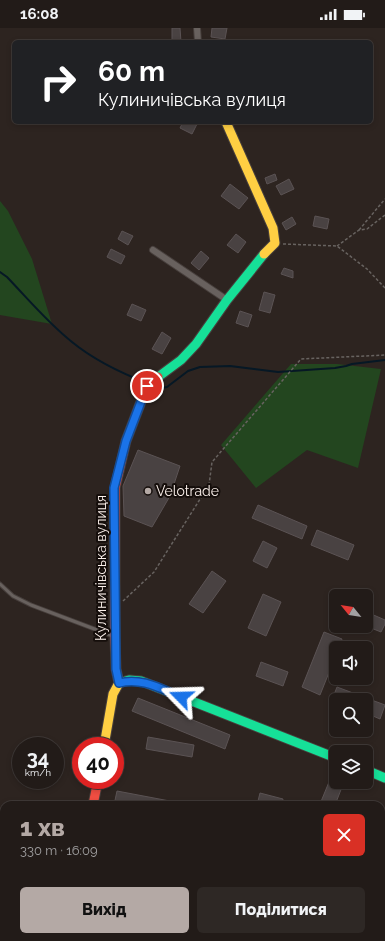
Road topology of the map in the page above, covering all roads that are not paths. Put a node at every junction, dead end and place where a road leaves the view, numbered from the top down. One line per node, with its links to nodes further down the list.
1 (197, 28): 2 (street)
2 (198, 40)
3 (227, 124): 5 (street, Кулиничівська вулиця)
4 (153, 250): 5 (street)
5 (227, 300): 7 (street, Кулиничівська вулиця)
6 (0, 584): 7 (lane)
7 (115, 637): 8 (street, Кулиничівська вулиця)
8 (119, 683): 9 (street); 10 (street)
9 (106, 737)
10 (329, 755)
11 (373, 773): 12 (street)
12 (385, 778)
13 (96, 789): 14 (street)
14 (94, 801)

